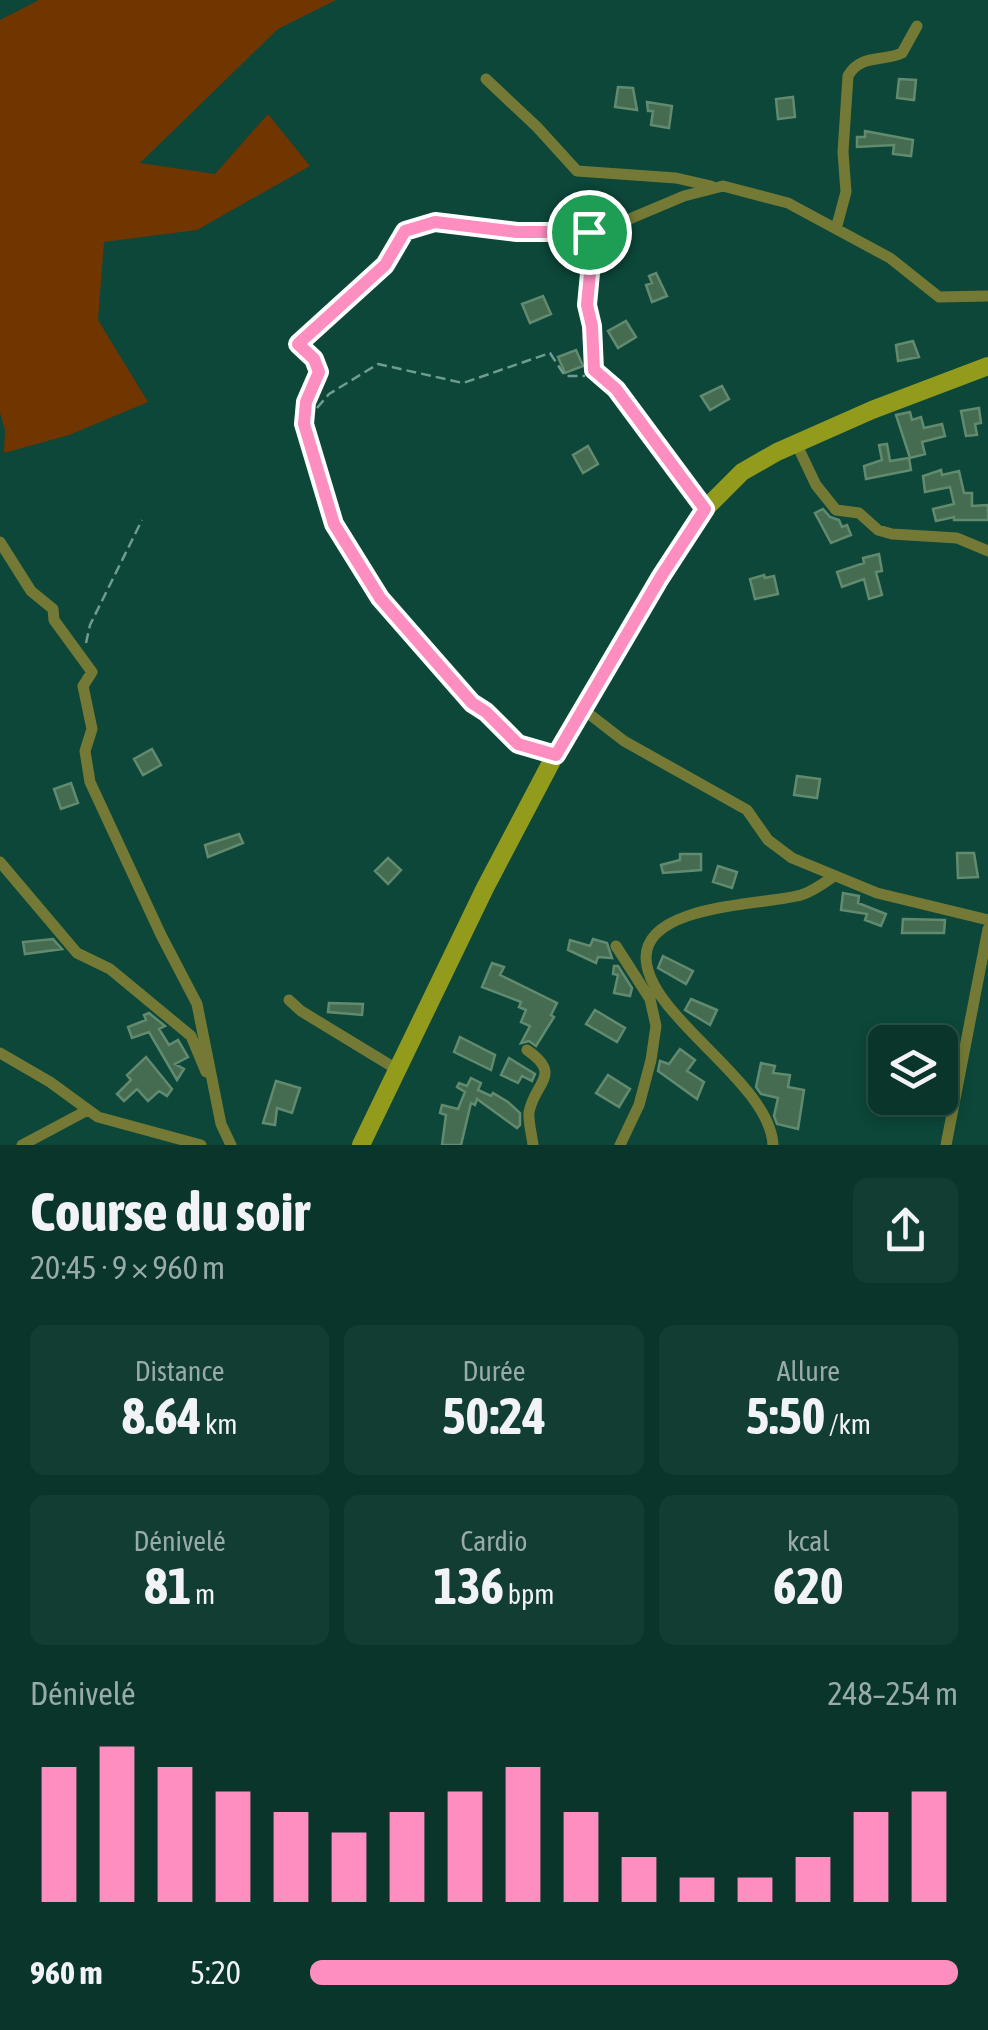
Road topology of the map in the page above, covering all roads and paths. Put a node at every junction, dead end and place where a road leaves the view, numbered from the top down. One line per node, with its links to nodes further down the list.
1 (917, 26): 4 (street)
2 (486, 79): 3 (street)
3 (714, 187): 4 (street); 5 (street)
4 (836, 229): 6 (street)
5 (589, 232): 8 (street); 9 (street)
6 (988, 296)
7 (988, 366): 10 (street)
8 (599, 376): 9 (path); 11 (street)
9 (304, 424): 17 (street)
10 (796, 443): 11 (street); 14 (street)
11 (705, 509): 16 (street)
12 (142, 520): 15 (path)
13 (0, 542): 29 (street)
14 (988, 551)
15 (84, 650)
16 (584, 710): 17 (street); 19 (street)
17 (556, 755): 28 (street)
18 (0, 862): 29 (street)
19 (834, 876): 20 (street); 37 (street)
20 (988, 920)
21 (988, 929): 23 (street)
22 (616, 946): 36 (street)
23 (977, 994): 25 (street); 38 (street)
24 (289, 1000): 28 (street)
25 (988, 1002)
26 (527, 1050): 35 (street)
27 (0, 1053): 30 (street)
28 (398, 1070): 34 (street)
29 (214, 1091): 33 (street)
30 (86, 1111): 31 (street); 32 (street)
31 (22, 1145)
32 (201, 1145)
33 (230, 1145)
34 (361, 1145)
35 (533, 1145)
36 (620, 1145)
37 (773, 1145)
38 (946, 1145)

